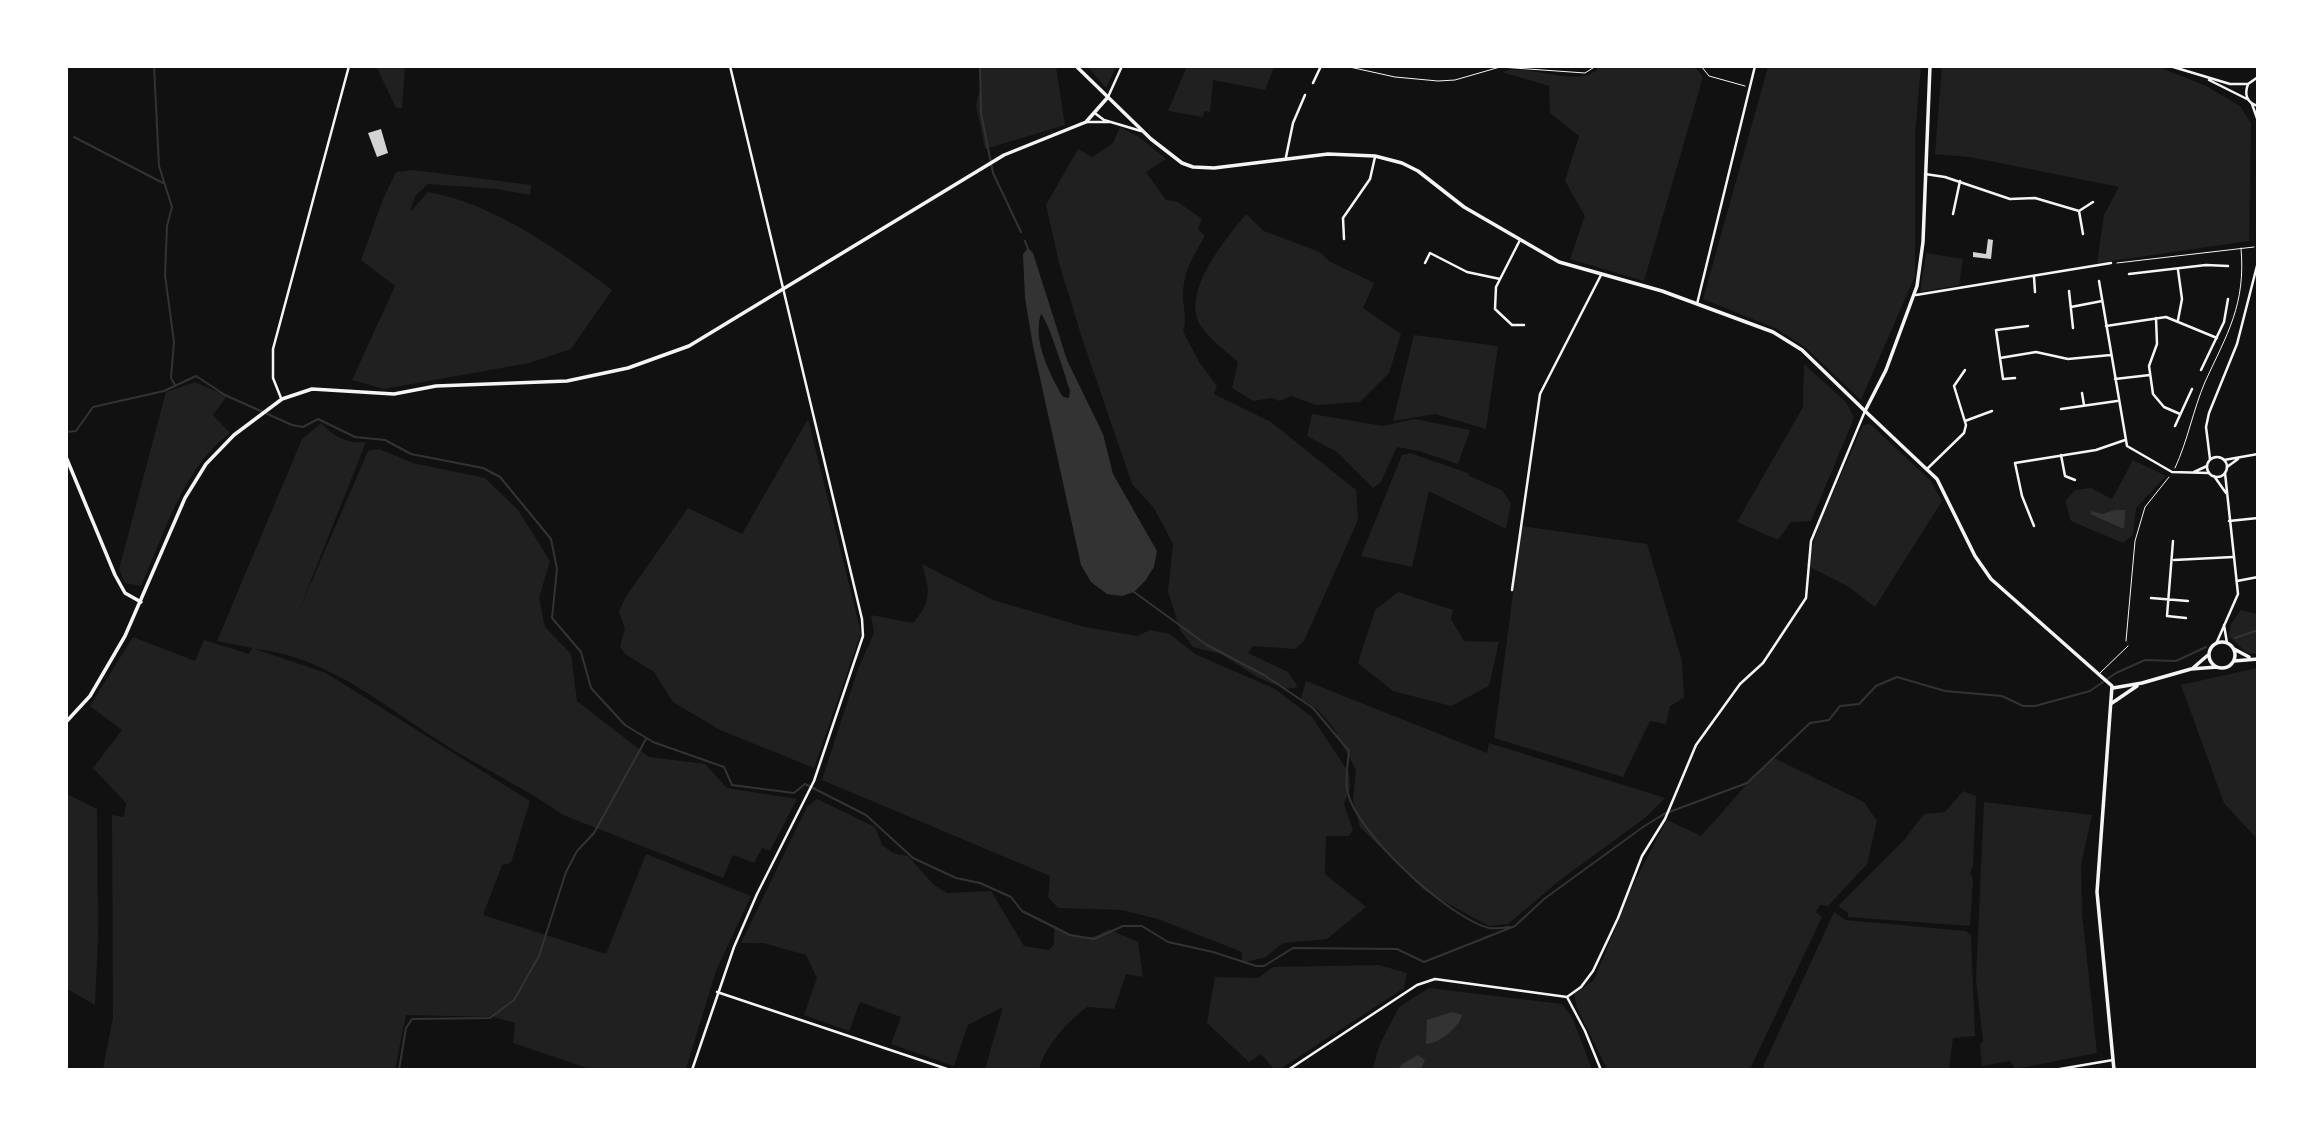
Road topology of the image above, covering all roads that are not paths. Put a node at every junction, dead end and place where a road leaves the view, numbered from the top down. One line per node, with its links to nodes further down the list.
1 (349, 66): 67 (street)
2 (730, 66): 43 (street)
3 (1076, 66): 14 (main road)
4 (1122, 66): 14 (street)
5 (1321, 66): 11 (street)
6 (1755, 66): 49 (street)
7 (1930, 66): 25 (main road)
8 (2170, 66): 9 (street)
9 (2201, 76): 12 (street); 15 (street)
10 (2257, 77): 12 (street)
11 (1313, 83)
12 (2248, 85): 15 (street)
13 (1306, 95): 24 (street)
14 (1108, 97): 18 (main road); 22 (main road)
15 (2247, 99): 16 (street)
16 (2252, 104): 17 (street); 19 (street)
17 (2258, 106)
18 (1096, 114): 20 (main road); 21 (street)
19 (2258, 121)
20 (1086, 122): 21 (street); 43 (main road)
21 (1112, 122): 22 (street)
22 (1147, 135): 24 (main road)
23 (1375, 156): 24 (main road); 31 (street); 32 (main road)
24 (1286, 157)
25 (1925, 174): 26 (street); 46 (main road)
26 (1960, 181): 28 (street); 29 (street)
27 (2093, 202): 28 (street)
28 (2079, 211): 30 (street)
29 (1953, 214)
30 (2083, 234)
31 (1344, 239)
32 (1520, 240): 39 (main road); 41 (street)
33 (2258, 262): 77 (street)
34 (1425, 263): 41 (street)
35 (2112, 263): 40 (street)
36 (2228, 266): 37 (street)
37 (2178, 270): 38 (street); 52 (street)
38 (2129, 274)
39 (1601, 275): 49 (main road); 102 (street)
40 (2034, 276): 45 (street); 46 (street)
41 (1500, 279): 53 (street)
42 (2099, 281): 48 (street)
43 (783, 288): 67 (main road); 124 (street)
44 (2069, 291): 50 (street)
45 (2035, 292)
46 (1916, 295): 71 (main road)
47 (2228, 299): 57 (street)
48 (2102, 301): 50 (street); 55 (street)
49 (1697, 304): 71 (main road)
50 (2070, 307): 56 (street)
51 (2156, 318): 52 (street); 55 (street); 62 (street)
52 (2178, 320): 57 (street)
53 (1524, 326)
54 (2028, 326): 59 (street)
55 (2106, 326): 58 (street)
56 (2073, 328)
57 (2217, 338): 61 (street)
58 (2111, 355): 59 (street); 64 (street)
59 (2000, 358): 63 (street)
60 (1965, 370): 74 (street)
61 (2202, 370)
62 (2150, 375): 64 (street); 73 (street)
63 (2015, 378)
64 (2115, 379): 68 (street)
65 (2192, 389): 73 (street)
66 (2082, 393): 69 (street)
67 (282, 399): 106 (main road)
68 (2118, 401): 69 (street); 76 (street)
69 (2084, 405): 70 (street)
70 (2061, 409)
71 (1865, 411): 87 (main road); 125 (street)
72 (1992, 411): 74 (street)
73 (2180, 414): 75 (street)
74 (1965, 421): 87 (street)
75 (2175, 426)
76 (2125, 440): 79 (street); 88 (street)
77 (2210, 444): 80 (street); 83 (street)
78 (2258, 454): 82 (street)
79 (2061, 455): 92 (street); 96 (street)
80 (2217, 456): 83 (street); 84 (street)
81 (66, 457): 106 (main road)
82 (2241, 457): 84 (street); 86 (street)
83 (2210, 459): 85 (street)
84 (2224, 460): 86 (street)
85 (2207, 466): 88 (street); 89 (street)
86 (2227, 467): 90 (street)
87 (1927, 470): 119 (main road)
88 (2194, 472): 89 (street)
89 (2209, 473): 91 (street)
90 (2225, 473): 91 (street); 93 (street)
91 (2214, 476): 93 (street)
92 (2075, 480)
93 (2226, 493): 95 (street)
94 (2258, 518): 95 (street)
95 (2229, 521): 98 (street)
96 (2034, 526)
97 (2172, 541): 99 (street)
98 (2233, 557): 99 (street); 101 (street)
99 (2174, 559): 104 (street)
100 (2258, 577): 101 (street)
101 (2237, 581): 108 (street)
102 (1512, 590)
103 (2151, 598): 104 (street)
104 (2169, 598): 105 (street); 107 (street)
105 (2188, 601)
106 (141, 603): 123 (main road)
107 (2186, 618)
108 (2224, 625): 109 (street); 110 (street)
109 (2227, 643): 110 (main road); 112 (main road)
110 (2216, 644): 113 (main road)
111 (2128, 646): 119 (lane)
112 (2233, 649): 114 (main road); 116 (main road)
113 (2210, 652): 117 (main road); 118 (main road)
114 (2251, 658): 115 (main road); 116 (main road)
115 (2258, 659)
116 (2234, 662): 117 (main road)
117 (2217, 667): 118 (main road)
118 (2191, 669): 120 (main road)
119 (2101, 674): 121 (main road)
120 (2142, 683): 121 (main road); 122 (main road)
121 (2112, 687): 122 (main road)
122 (2112, 703): 126 (main road)
123 (66, 722)
124 (716, 992): 127 (street); 128 (street)
125 (1567, 997): 129 (street); 130 (street)
126 (2113, 1060): 131 (street); 132 (main road)
127 (692, 1069)
128 (950, 1069)
129 (1288, 1069)
130 (1601, 1069)
131 (2054, 1069)
132 (2114, 1069)

